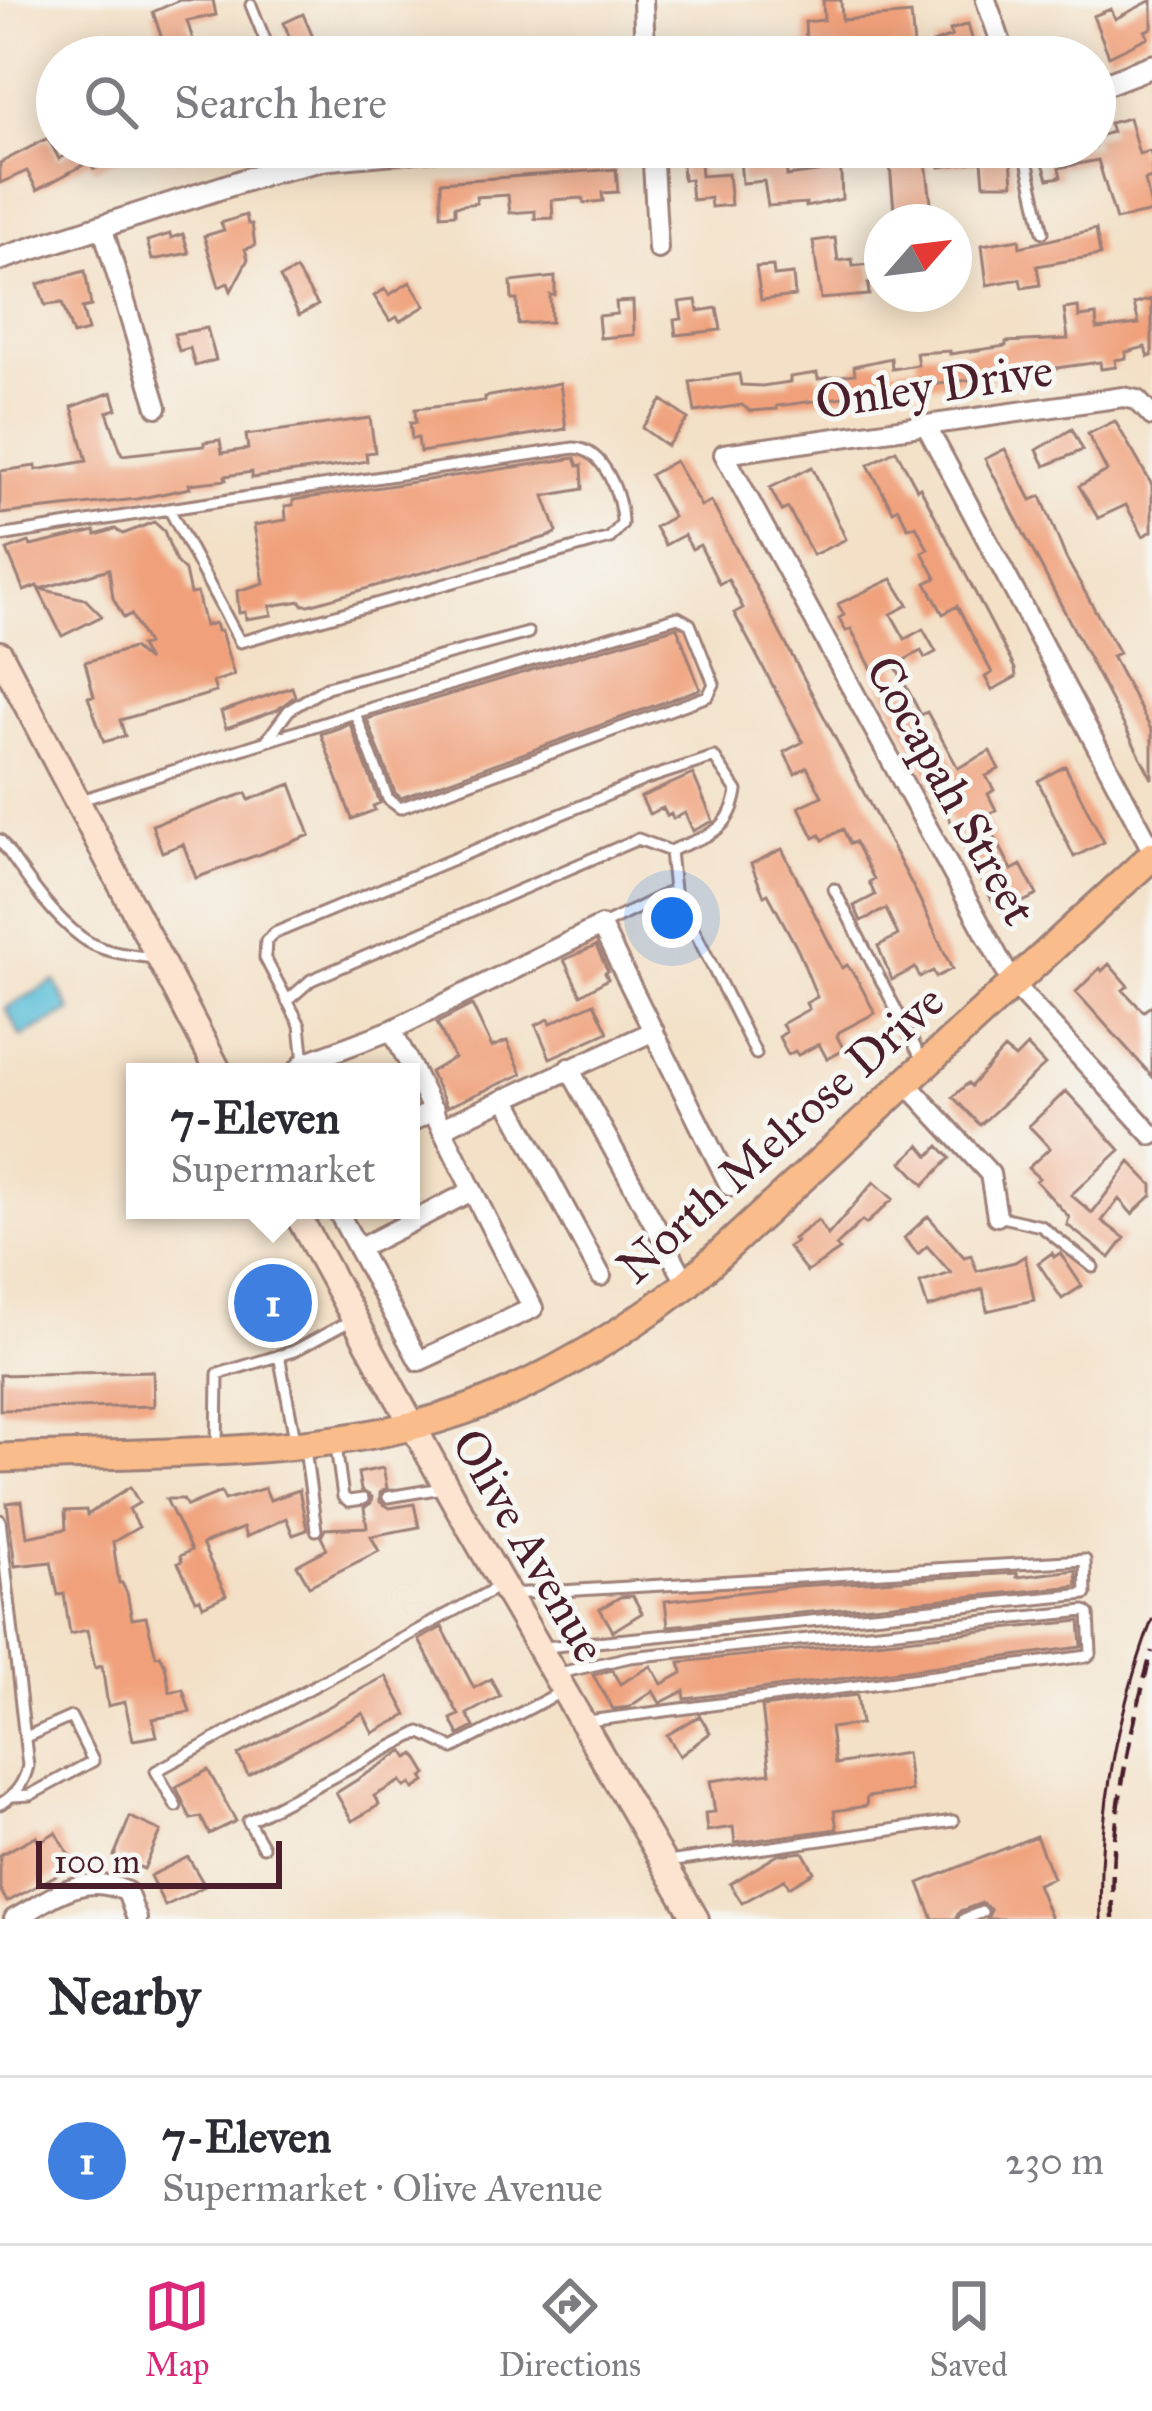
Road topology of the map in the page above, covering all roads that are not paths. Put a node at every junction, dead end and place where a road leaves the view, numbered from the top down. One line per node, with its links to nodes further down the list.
1 (643, 0): 5 (street)
2 (986, 0): 6 (street)
3 (251, 5): 4 (lane)
4 (264, 36)
5 (644, 36)
6 (999, 36)
7 (1152, 66): 8 (street)
8 (1116, 80)
9 (269, 168): 12 (street)
10 (653, 168): 14 (street)
11 (1029, 168): 13 (lane)
12 (102, 226): 15 (street); 16 (street)
13 (1043, 232)
14 (658, 249)
15 (0, 259)
16 (157, 407)
17 (1149, 408): 18 (street, Onley Drive)
18 (927, 427): 19 (street, Onley Drive); 29 (street)
19 (724, 454): 34 (street, Cocapah Street)
20 (170, 509): 20 (lane); 21 (lane)
21 (0, 536)
22 (528, 633): 25 (lane)
23 (0, 654): 26 (main road)
24 (355, 713): 24 (lane); 25 (lane)
25 (266, 741): 26 (lane)
26 (79, 801): 33 (main road)
27 (0, 840): 33 (lane)
28 (670, 851): 31 (lane); 35 (lane); 35 (lane)
29 (1152, 853): 34 (main road, North Melrose Drive)
30 (834, 889): 44 (lane)
31 (674, 890): 32 (lane); 38 (lane)
32 (601, 926): 36 (street); 37 (street)
33 (157, 959): 39 (main road)
34 (1013, 984): 44 (main road, North Melrose Drive); 49 (street, Cocapah Street)
35 (287, 1001): 40 (lane)
36 (392, 1030): 41 (street); 42 (street)
37 (654, 1030): 43 (street); 50 (street)
38 (756, 1054)
39 (214, 1063)
40 (300, 1063)
41 (310, 1063)
42 (410, 1063)
43 (569, 1068): 46 (street); 60 (street)
44 (915, 1074): 52 (street); 60 (main road, North Melrose Drive)
45 (420, 1082): 47 (street)
46 (506, 1098): 47 (street); 59 (street)
47 (439, 1118): 48 (street); 51 (street)
48 (420, 1121)
49 (1152, 1135)
50 (730, 1186)
51 (470, 1192): 53 (street); 57 (street)
52 (998, 1216): 58 (lane)
53 (420, 1217)
54 (301, 1219): 61 (main road, Olive Avenue)
55 (342, 1219): 57 (street)
56 (417, 1219): 57 (street)
57 (358, 1249)
58 (1093, 1267)
59 (601, 1276)
60 (687, 1284): 63 (main road, North Melrose Drive)
61 (355, 1319): 62 (lane); 63 (main road, Olive Avenue)
62 (279, 1355): 65 (lane); 66 (lane)
63 (413, 1426): 64 (main road, North Melrose Drive); 68 (main road, Olive Avenue)
64 (336, 1440): 65 (main road, North Melrose Drive); 70 (lane)
65 (300, 1444): 66 (main road, North Melrose Drive); 72 (lane)
66 (217, 1448): 67 (main road, North Melrose Drive)
67 (0, 1457)
68 (447, 1487): 69 (lane); 73 (main road, Olive Avenue)
69 (388, 1497)
70 (363, 1499)
71 (0, 1520): 74 (lane)
72 (316, 1530)
73 (505, 1589): 75 (main road, Olive Avenue); 75 (lane); 81 (lane)
74 (6, 1612): 78 (lane)
75 (539, 1648): 76 (main road, Olive Avenue)
76 (559, 1682): 77 (main road, Olive Avenue); 77 (lane); 83 (lane)
77 (582, 1722): 84 (main road, Olive Avenue)
78 (28, 1736): 79 (lane); 79 (lane)
79 (13, 1796): 80 (lane)
80 (0, 1804)
81 (176, 1806)
82 (953, 1821): 84 (lane)
83 (262, 1847)
84 (663, 1863): 88 (main road, Olive Avenue)
85 (982, 1912): 89 (lane)
86 (14, 1919): 87 (street)
87 (136, 1919)
88 (696, 1919)
89 (964, 1919)

